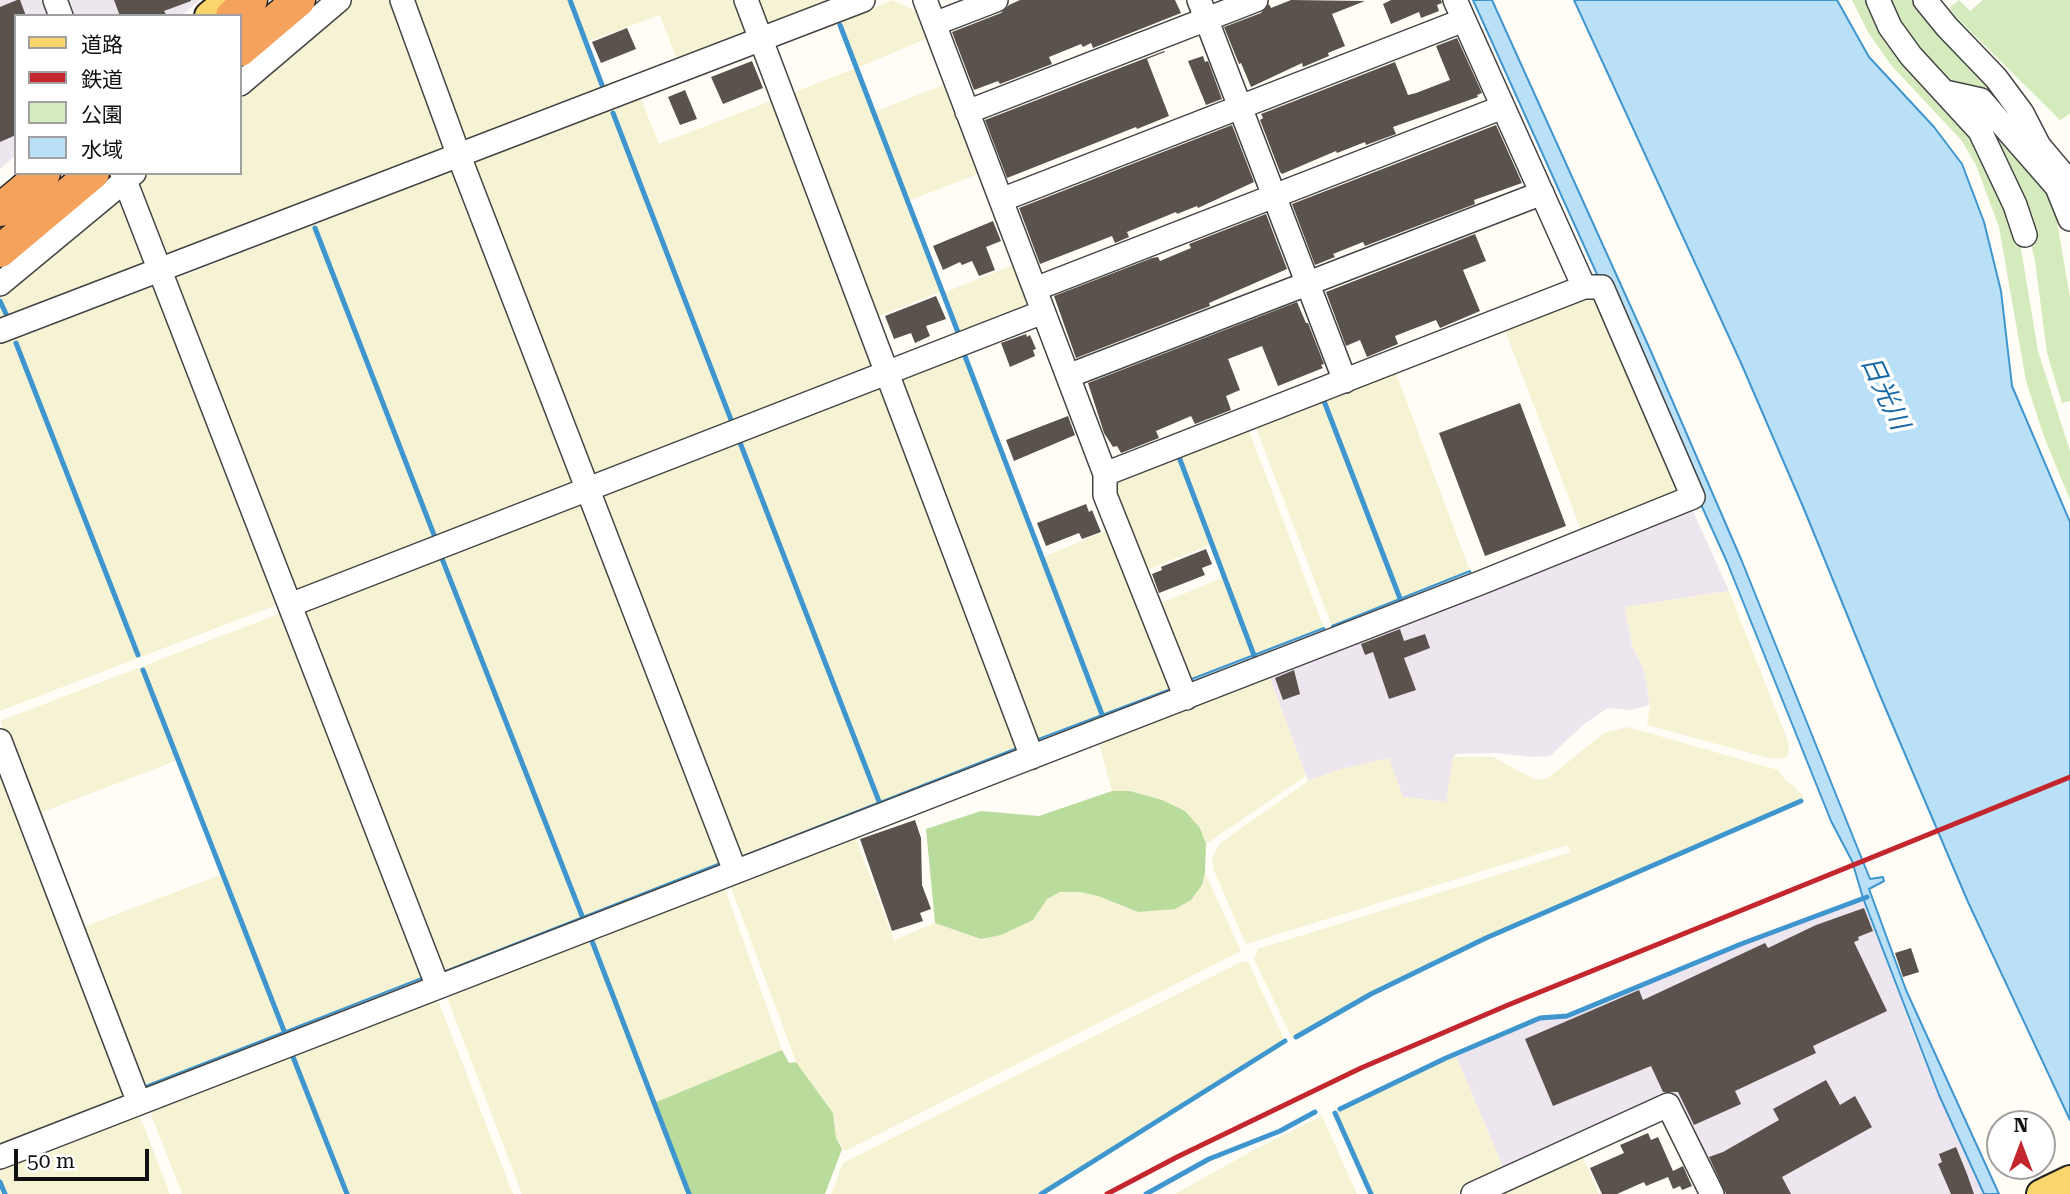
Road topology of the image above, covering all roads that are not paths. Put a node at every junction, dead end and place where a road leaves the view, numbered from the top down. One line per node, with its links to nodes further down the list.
1 (228, 0): 15 (main road)
2 (251, 0): 16 (highway)
3 (299, 0): 19 (highway)
4 (338, 0): 20 (street)
5 (402, 0): 25 (street)
6 (746, 0): 18 (street)
7 (863, 0): 18 (street)
8 (925, 0): 17 (street)
9 (996, 0): 17 (street)
10 (1256, 0): 13 (street)
11 (1878, 0): 21 (street)
12 (1925, 0): 31 (street)
13 (1203, 10): 22 (street); 24 (street)
14 (1459, 10): 22 (street); 23 (street)
15 (211, 14)
16 (235, 14)
17 (934, 24): 24 (street)
18 (761, 38): 25 (street); 46 (street)
19 (242, 48)
20 (242, 82)
21 (1945, 92): 36 (street); 37 (street)
22 (1240, 107): 33 (street); 34 (street)
23 (1503, 107): 32 (street); 33 (street)
24 (967, 112): 34 (street)
25 (459, 156): 39 (street); 50 (street)
26 (19, 175): 30 (main road)
27 (42, 175): 35 (highway)
28 (91, 175): 38 (highway)
29 (127, 176): 39 (street); 41 (street)
30 (0, 190)
31 (2070, 191)
32 (1542, 193): 40 (street); 42 (street)
33 (1274, 196): 40 (street); 43 (street)
34 (1001, 200): 43 (street)
35 (0, 210)
36 (2070, 219)
37 (2025, 235)
38 (0, 251)
39 (160, 270): 45 (street); 51 (street)
40 (1307, 283): 47 (street); 48 (street)
41 (0, 284)
42 (1584, 287): 48 (street); 52 (street)
43 (1035, 289): 44 (street)
44 (1043, 312): 46 (street); 47 (street)
45 (0, 331)
46 (888, 372): 50 (street); 54 (street)
47 (1068, 376): 49 (street)
48 (1345, 381): 49 (street)
49 (1105, 474): 52 (street)
50 (587, 490): 51 (street); 55 (street)
51 (290, 605): 56 (street)
52 (1186, 698): 54 (street)
53 (0, 741): 57 (street)
54 (1032, 757): 55 (street)
55 (735, 871): 56 (street)
56 (438, 987): 57 (street)
57 (139, 1103): 58 (street)
58 (0, 1157)
59 (1473, 1194): 60 (street)
60 (1712, 1194)

